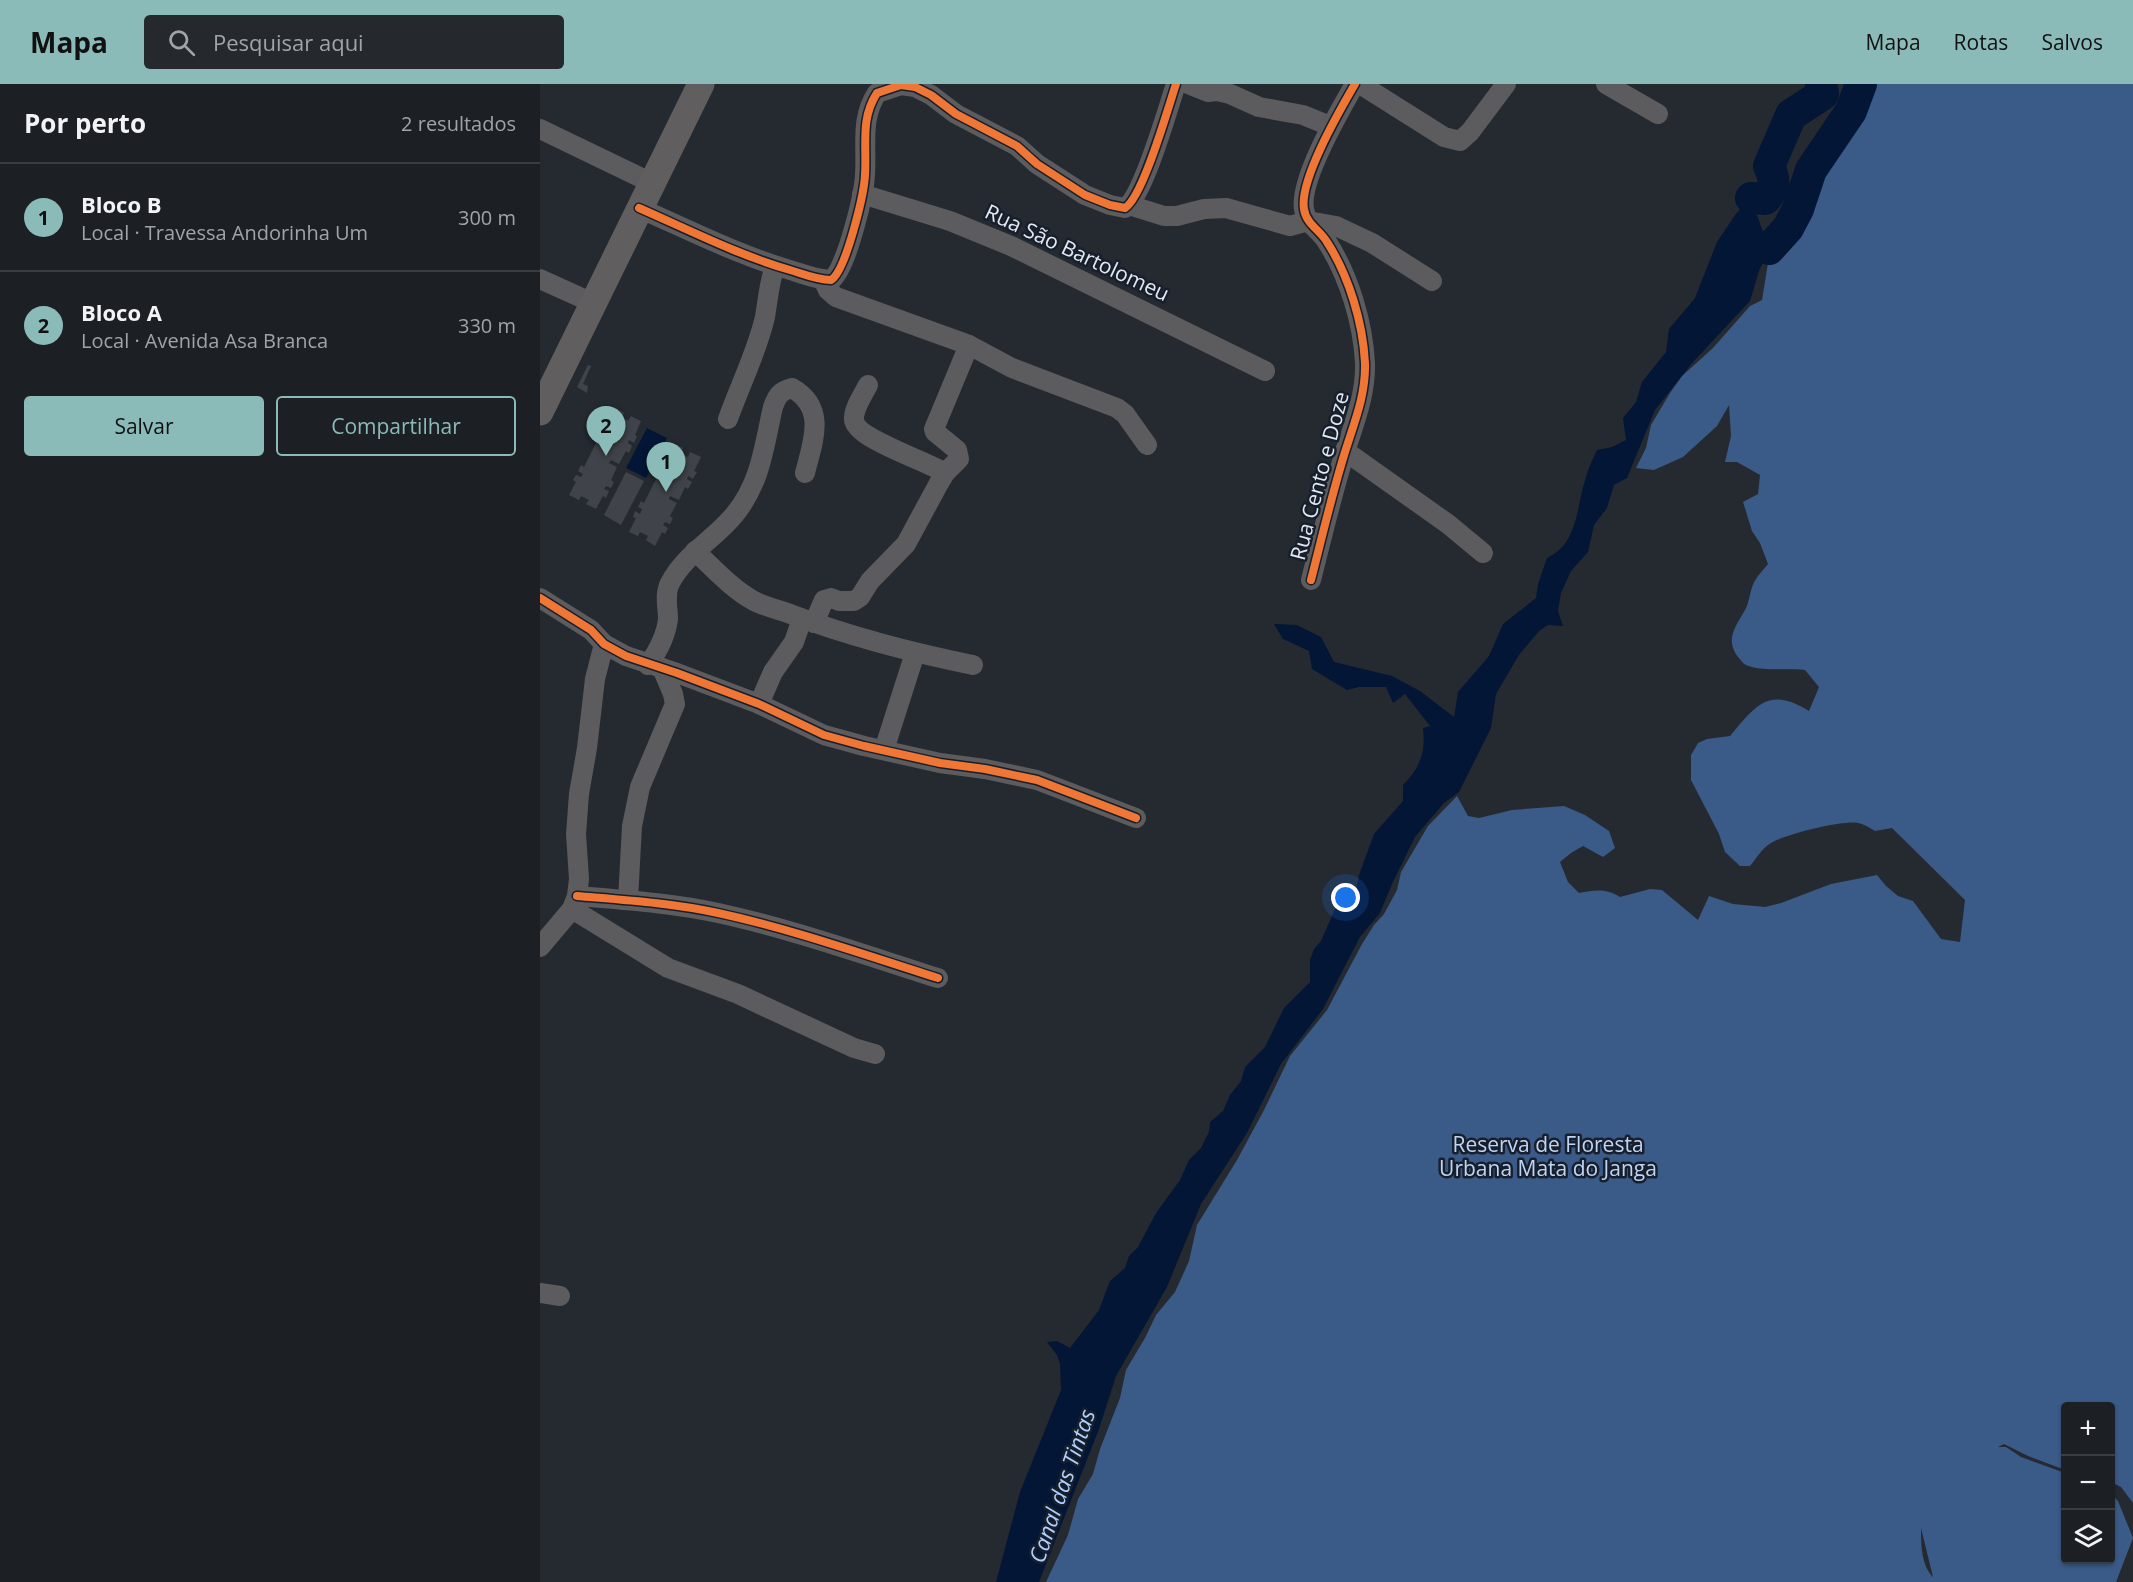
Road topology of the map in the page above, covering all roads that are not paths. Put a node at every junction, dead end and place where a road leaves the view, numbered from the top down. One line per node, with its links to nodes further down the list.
1 (701, 84): 10 (street)
2 (1176, 84): 12 (street)
3 (1188, 84): 8 (street)
4 (1358, 84): 5 (street); 8 (street)
5 (1506, 84)
6 (1606, 84): 7 (street)
7 (1658, 114)
8 (1330, 126): 14 (street)
9 (540, 129): 10 (street)
10 (652, 183): 13 (street)
11 (861, 194): 12 (street); 17 (street); 21 (street, Rua São Bartolomeu)
12 (1132, 201): 14 (street)
13 (639, 208): 15 (street); 19 (street)
14 (1308, 221): 18 (street); 26 (street, Rua Cento e Doze)
15 (775, 266): 17 (street); 24 (street)
16 (540, 279): 19 (street)
17 (823, 279): 20 (street)
18 (1432, 281)
19 (593, 303): 23 (street)
20 (969, 345): 25 (street); 27 (street)
21 (1265, 371)
22 (868, 385): 27 (street)
23 (540, 412)
24 (728, 419)
25 (1147, 445)
26 (1345, 451): 30 (street); 31 (street, Rua Cento e Doze)
27 (945, 472): 33 (street)
28 (805, 473): 29 (street)
29 (695, 551): 33 (street); 37 (street)
30 (1483, 552)
31 (1311, 580)
32 (540, 598): 34 (street)
33 (808, 621): 35 (street); 38 (street)
34 (604, 644): 37 (street); 42 (street)
35 (915, 653): 36 (street); 39 (street)
36 (973, 665)
37 (655, 666): 38 (street); 41 (street)
38 (759, 704): 39 (street)
39 (884, 750): 40 (street)
40 (1136, 818)
41 (628, 900): 42 (street); 44 (street)
42 (575, 903): 43 (street); 45 (street)
43 (540, 947)
44 (938, 978)
45 (875, 1054)
46 (540, 1293): 47 (street)
47 (560, 1296)

